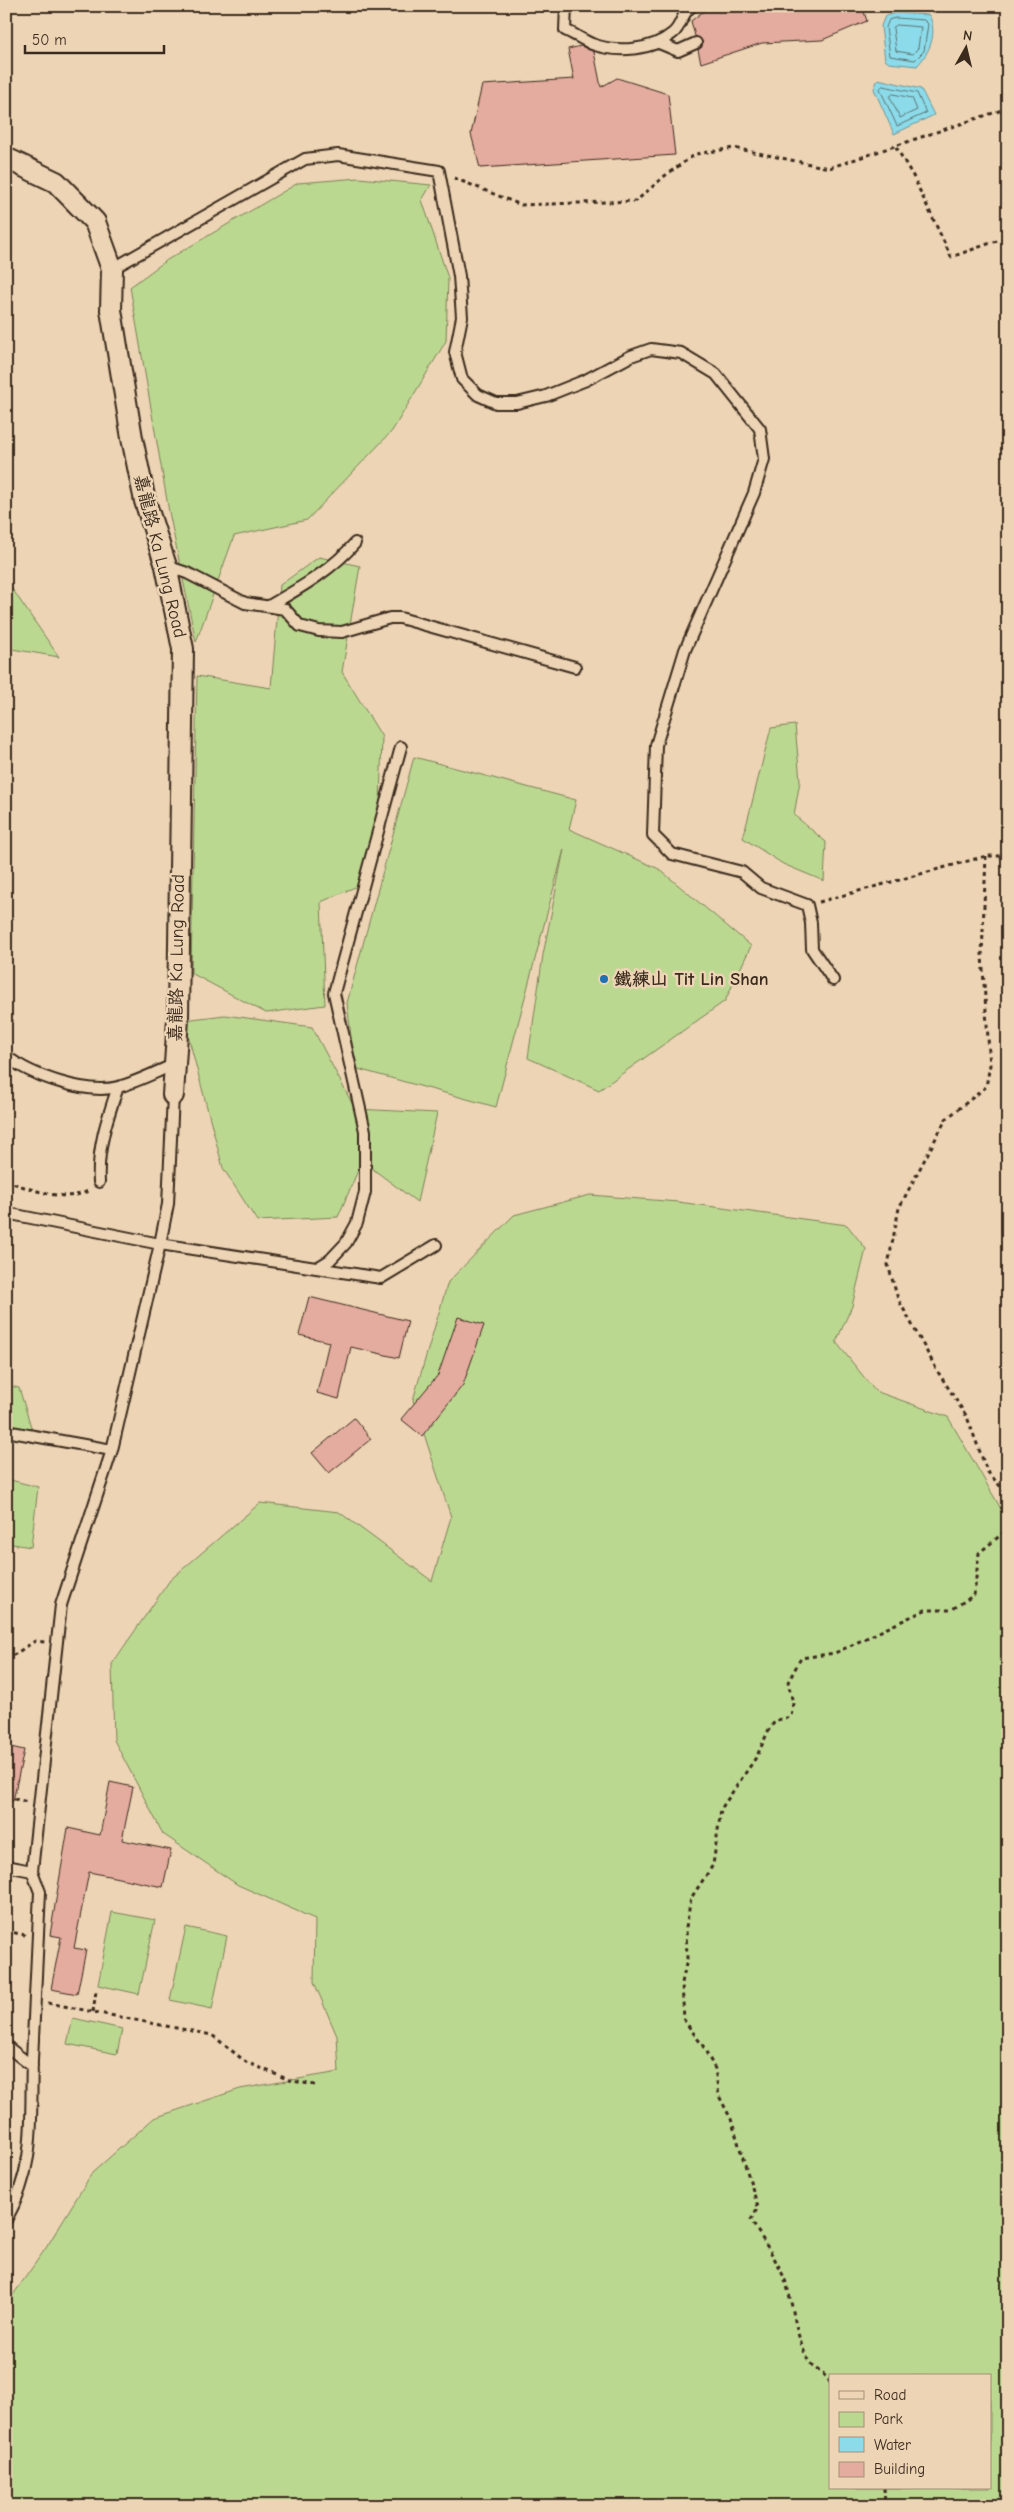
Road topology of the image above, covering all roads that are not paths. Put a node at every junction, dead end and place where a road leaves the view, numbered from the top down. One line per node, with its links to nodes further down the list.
1 (566, 6): 4 (lane)
2 (692, 6): 4 (lane)
3 (696, 42): 4 (lane)
4 (659, 43)
5 (6, 158): 6 (street, 嘉龍路 Ka Lung Road)
6 (112, 269): 8 (street, 嘉龍路 Ka Lung Road); 12 (lane)
7 (356, 543): 9 (lane)
8 (166, 566): 9 (lane); 14 (street, 嘉龍路 Ka Lung Road)
9 (269, 606): 10 (lane)
10 (575, 667)
11 (401, 746): 21 (lane)
12 (833, 980)
13 (6, 1056): 15 (lane)
14 (175, 1064): 15 (lane); 16 (street, 嘉龍路 Ka Lung Road)
15 (118, 1087): 17 (lane)
16 (173, 1094): 19 (lane, 嘉龍路 Ka Lung Road)
17 (99, 1182)
18 (6, 1213): 19 (lane)
19 (160, 1244): 21 (lane); 23 (lane, 嘉龍路 Ka Lung Road)
20 (436, 1245): 21 (lane)
21 (317, 1268)
22 (6, 1431): 23 (lane)
23 (112, 1450): 25 (lane, 嘉龍路 Ka Lung Road)
24 (6, 1866): 25 (lane)
25 (32, 1871): 27 (lane)
26 (6, 2046): 27 (lane)
27 (32, 2066): 28 (lane)
28 (6, 2220)

